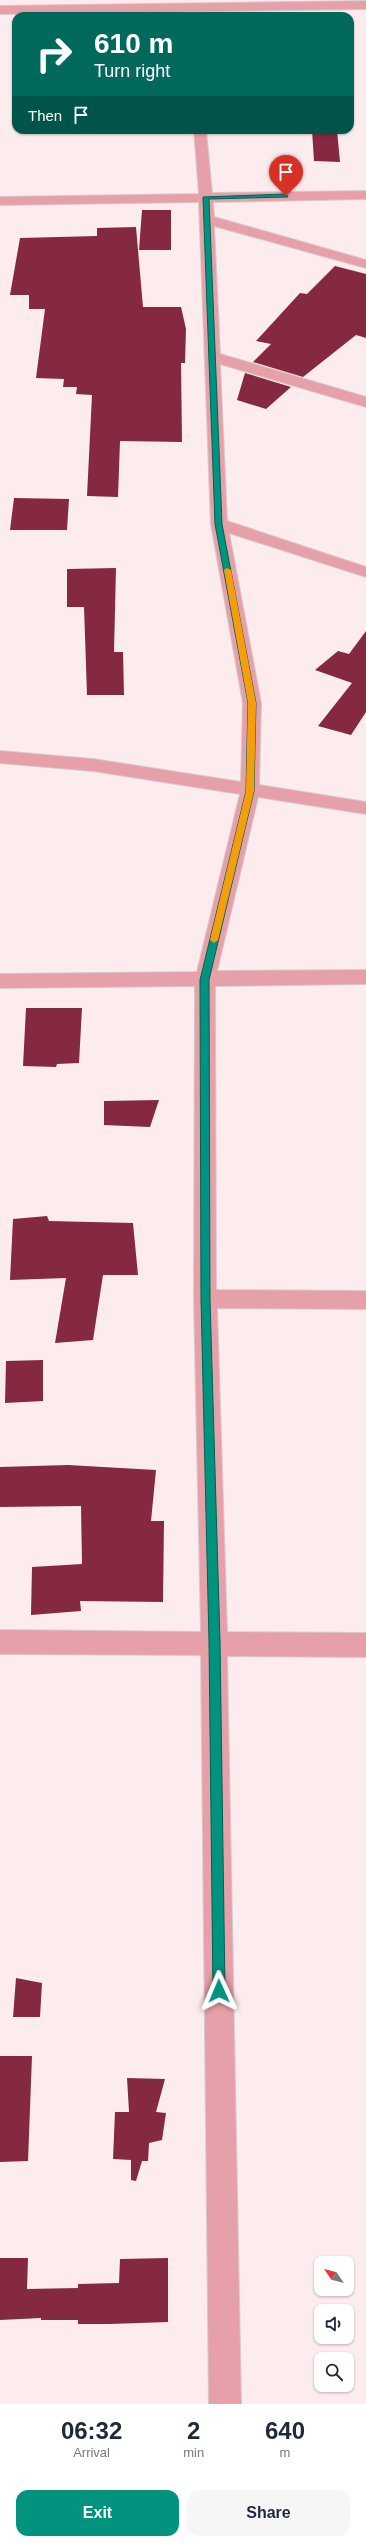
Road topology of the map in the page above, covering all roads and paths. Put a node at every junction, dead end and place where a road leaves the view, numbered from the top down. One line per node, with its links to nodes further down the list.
1 (366, 5): 2 (street)
2 (192, 7): 3 (street)
3 (0, 10)
4 (200, 134): 6 (street)
5 (366, 195): 6 (street)
6 (206, 197): 7 (street); 8 (street)
7 (0, 201)
8 (206, 219): 9 (street); 10 (street)
9 (366, 264)
10 (213, 357): 11 (street); 12 (street)
11 (366, 402)
12 (219, 524): 13 (street); 15 (street)
13 (366, 572)
14 (0, 757): 15 (street)
15 (250, 791): 16 (street); 18 (street)
16 (366, 808)
17 (366, 978): 18 (street)
18 (204, 980): 19 (street); 20 (street)
19 (0, 981)
20 (206, 1299): 21 (street); 23 (street)
21 (366, 1300)
22 (0, 1642): 23 (street)
23 (214, 1642): 24 (street); 25 (street)
24 (366, 1645)
25 (225, 2404)

